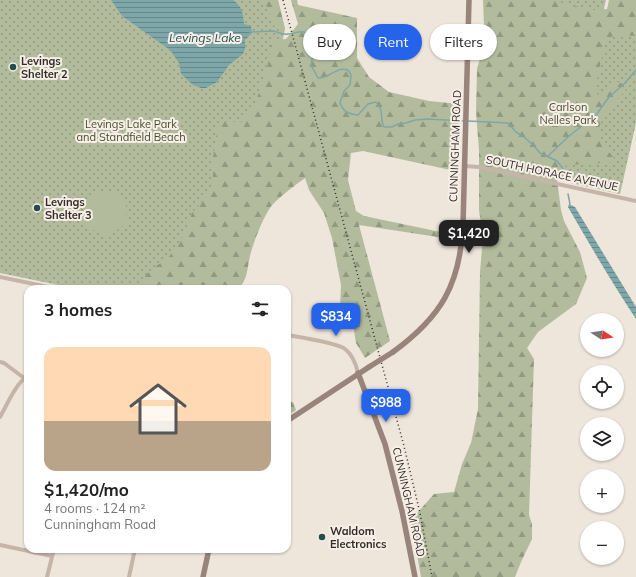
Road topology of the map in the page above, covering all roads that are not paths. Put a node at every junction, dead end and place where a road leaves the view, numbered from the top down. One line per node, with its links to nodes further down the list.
1 (469, 0): 2 (main road, CUNNINGHAM ROAD)
2 (464, 166): 3 (street, SOUTH HORACE AVENUE); 8 (main road, CUNNINGHAM ROAD, bridge)
3 (636, 201)
4 (0, 277): 5 (street)
5 (39, 285)
6 (291, 336): 8 (street)
7 (0, 362): 9 (street)
8 (358, 373): 12 (main road); 23 (main road, CUNNINGHAM ROAD)
9 (24, 376)
10 (24, 380): 11 (street)
11 (0, 417)
12 (291, 418)
13 (0, 545): 14 (street)
14 (24, 550)
15 (38, 553): 19 (street)
16 (53, 553): 19 (street)
17 (134, 553): 21 (street)
18 (208, 553): 22 (main road)
19 (52, 556): 20 (street)
20 (47, 577)
21 (129, 577)
22 (203, 577)
23 (415, 577)

